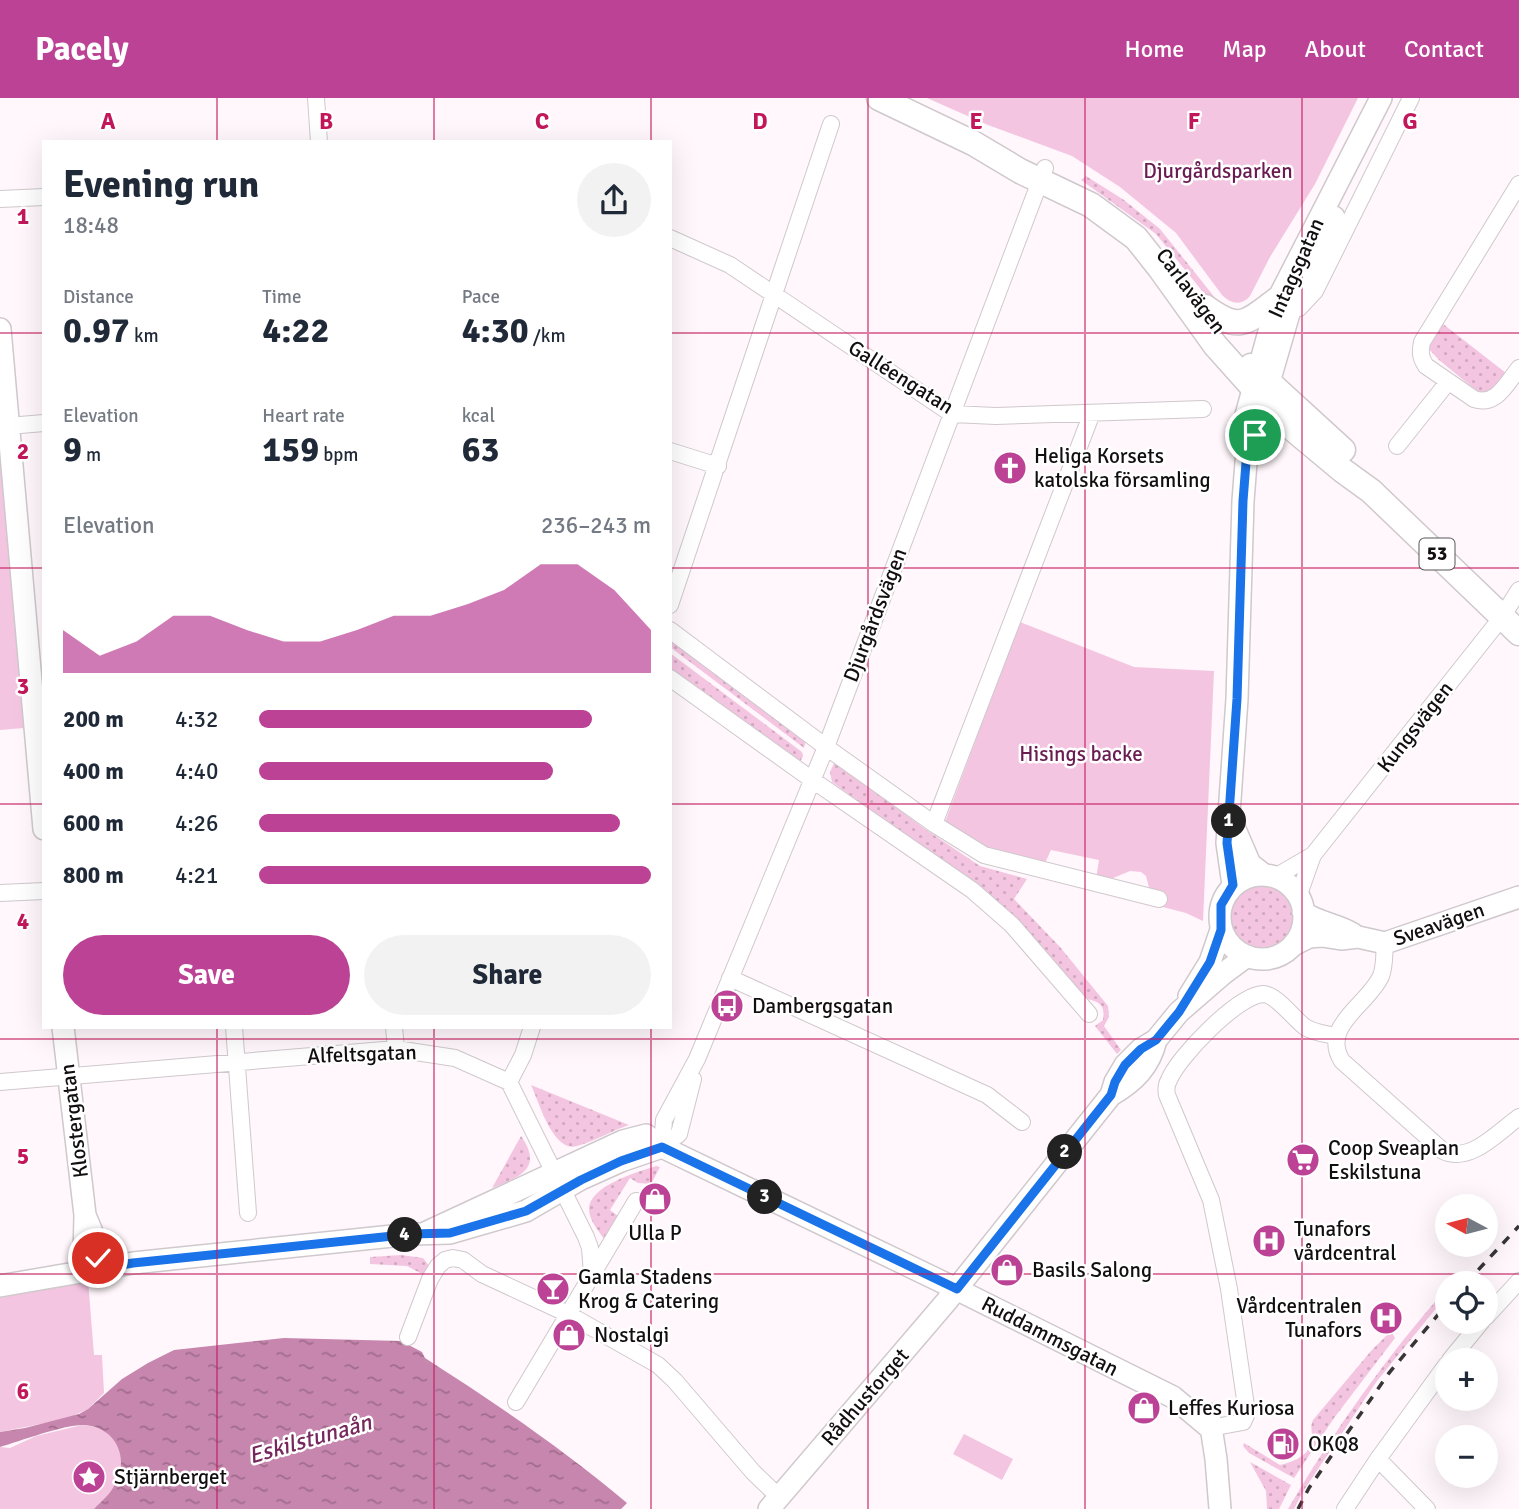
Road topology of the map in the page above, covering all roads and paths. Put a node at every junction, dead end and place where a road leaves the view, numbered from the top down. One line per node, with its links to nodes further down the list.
1 (316, 98): 7 (street)
2 (878, 98): 8 (main road, Carlavägen / 53)
3 (1381, 98): 14 (street, Intagsgatan)
4 (1395, 98): 14 (street, Intagsgatan)
5 (1411, 98): 14 (street, Intagsgatan)
6 (831, 124): 13 (street)
7 (319, 140)
8 (1043, 174): 15 (main road, Carlavägen / 53); 19 (main road, Carlavägen / 53); 22 (street, Djurgårdsvägen)
9 (1519, 184): 18 (street)
10 (42, 197): 11 (street)
11 (0, 199)
12 (672, 239): 13 (street, Galléengatan)
13 (776, 294): 22 (street, Galléengatan); 27 (street)
14 (1284, 304): 15 (main road); 19 (street, Intagsgatan)
15 (1205, 307): 19 (main road, Carlavägen / 53)
16 (0, 338): 24 (street)
17 (1519, 368): 18 (street)
18 (1448, 382): 25 (street)
19 (1261, 386): 29 (main road, Carlavägen / 53); 35 (street, Intagsgatan)
20 (1203, 409): 21 (street, Galléengatan)
21 (1092, 413): 22 (street, Galléengatan); 36 (street)
22 (951, 414): 32 (street, Djurgårdsvägen)
23 (42, 423): 24 (street)
24 (8, 425): 34 (street)
25 (1397, 446)
26 (672, 452): 27 (street)
27 (718, 466): 28 (street)
28 (672, 598)
29 (1515, 607): 37 (street, Kungsvägen)
30 (672, 632): 32 (street)
31 (672, 679): 33 (street)
32 (826, 747): 33 (street, Djurgårdsvägen); 36 (street)
33 (811, 779): 50 (street, Djurgårdsvägen); 52 (street)
34 (42, 808)
35 (1229, 815): 38 (street, Intagsgatan); 39 (street, Intagsgatan)
36 (934, 824): 43 (street)
37 (1313, 855): 38 (street, Kungsvägen); 44 (street, Kungsvägen)
38 (1269, 875): 39 (street); 44 (street)
39 (1233, 885): 45 (street)
40 (42, 891): 41 (street)
41 (0, 893)
42 (1519, 897): 47 (street, Sveavägen)
43 (1159, 899)
44 (1301, 904): 46 (street, Sveavägen); 48 (street)
45 (1221, 930): 49 (street); 51 (street)
46 (1358, 937): 47 (street, Sveavägen); 48 (street, Sveavägen)
47 (1385, 943): 57 (street)
48 (1293, 945): 49 (street)
49 (1247, 956): 51 (street)
50 (730, 978): 64 (street); 65 (street, Djurgårdsvägen)
51 (1179, 1012): 73 (street)
52 (1089, 1014)
53 (63, 1029): 60 (street, Klostergatan)
54 (234, 1029): 59 (street)
55 (394, 1029): 58 (street)
56 (531, 1029): 62 (street)
57 (1336, 1036): 63 (street); 81 (street)
58 (396, 1048): 59 (street, Alfeltsgatan); 62 (street, Alfeltsgatan)
59 (236, 1061): 60 (street, Alfeltsgatan); 68 (street)
60 (68, 1078): 61 (street, Alfeltsgatan); 69 (street, Klostergatan)
61 (0, 1082)
62 (509, 1082): 66 (street)
63 (1519, 1117)
64 (1022, 1122)
65 (662, 1147): 66 (street); 73 (street, Ruddammsgatan)
66 (559, 1180): 69 (street); 70 (street)
67 (636, 1201): 70 (street)
68 (248, 1213)
69 (92, 1270): 72 (street)
70 (592, 1274): 75 (street)
71 (1519, 1281): 74 (street)
72 (0, 1286)
73 (957, 1289): 81 (street, Ruddammsgatan); 83 (street, Rådhustorget)
74 (1498, 1304)
75 (568, 1314): 77 (street); 80 (street); 83 (street)
76 (1472, 1334): 78 (street)
77 (408, 1337)
78 (1460, 1348)
79 (1435, 1381): 82 (street)
80 (516, 1402)
81 (1210, 1428): 84 (street)
82 (1378, 1459): 85 (street); 86 (street)
83 (775, 1505)
84 (1220, 1509)
85 (1345, 1509)
86 (1427, 1509)

